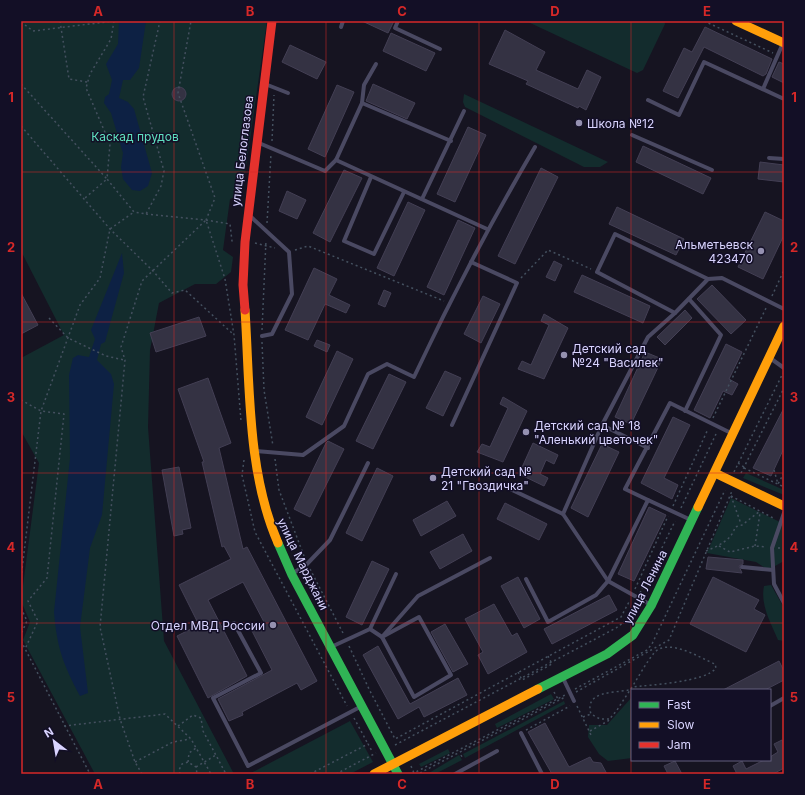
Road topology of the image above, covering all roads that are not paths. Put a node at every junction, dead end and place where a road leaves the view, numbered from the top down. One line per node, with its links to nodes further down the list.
1 (272, 21): 9 (street, улица Белоглазова)
2 (343, 21): 5 (lane)
3 (398, 21): 7 (lane)
4 (736, 21): 6 (street)
5 (340, 27)
6 (784, 43): 10 (lane)
7 (440, 49)
8 (376, 64): 14 (lane)
9 (263, 83): 11 (lane); 18 (street, улица Белоглазова)
10 (763, 89): 12 (lane); 13 (lane)
11 (288, 94)
12 (784, 98)
13 (648, 100)
14 (362, 103): 17 (lane); 22 (lane)
15 (464, 111): 17 (lane)
16 (632, 135): 23 (lane)
17 (451, 141): 26 (lane)
18 (256, 142): 22 (lane); 27 (street, улица Белоглазова)
19 (535, 147): 28 (lane)
20 (769, 158): 21 (lane)
21 (784, 159)
22 (336, 160): 24 (lane)
23 (712, 170)
24 (371, 177): 25 (lane); 25 (lane)
25 (404, 192): 26 (lane)
26 (422, 199): 28 (lane)
27 (247, 213): 31 (street, улица Белоглазова); 36 (lane)
28 (487, 229): 29 (lane)
29 (471, 262): 40 (lane); 44 (lane)
30 (708, 279): 32 (lane); 33 (lane); 34 (lane)
31 (244, 285): 44 (street, улица Марджани)
32 (689, 299): 34 (lane); 39 (lane)
33 (784, 309)
34 (675, 313): 41 (lane)
35 (784, 326): 37 (street, улица Ленина)
36 (262, 336)
37 (769, 358): 38 (lane); 42 (street, улица Ленина)
38 (784, 368)
39 (685, 411): 42 (lane); 43 (lane)
40 (452, 424)
41 (602, 425): 43 (lane); 51 (lane)
42 (734, 434): 46 (street, улица Ленина)
43 (648, 448): 48 (lane)
44 (254, 451): 56 (street, улица Марджани)
45 (368, 463): 56 (lane)
46 (715, 473): 49 (street); 52 (street, улица Ленина)
47 (510, 489): 51 (lane)
48 (648, 500): 52 (lane); 59 (lane)
49 (784, 506)
50 (784, 513): 55 (lane)
51 (563, 514): 59 (lane)
52 (692, 520): 61 (street, улица Ленина)
53 (490, 558): 64 (lane)
54 (742, 566): 55 (lane)
55 (773, 570): 60 (lane)
56 (292, 574): 65 (street, улица Марджани)
57 (396, 574): 63 (lane)
58 (526, 580): 59 (lane)
59 (608, 581): 61 (lane)
60 (784, 603)
61 (651, 606): 66 (street, улица Ленина)
62 (234, 623): 70 (lane)
63 (370, 629): 64 (lane); 65 (lane)
64 (382, 637): 64 (lane)
65 (331, 647): 70 (street, улица Марджани)
66 (562, 677): 68 (lane); 73 (street, улица Ленина)
67 (784, 698): 69 (lane)
68 (574, 701)
69 (771, 705)
70 (361, 706): 73 (street, улица Марджани)
71 (521, 733): 77 (lane)
72 (497, 751): 76 (lane)
73 (393, 764): 74 (street, улица Ленина); 75 (street, улица Марджани)
74 (374, 774)
75 (398, 774)
76 (456, 774)
77 (542, 774)

